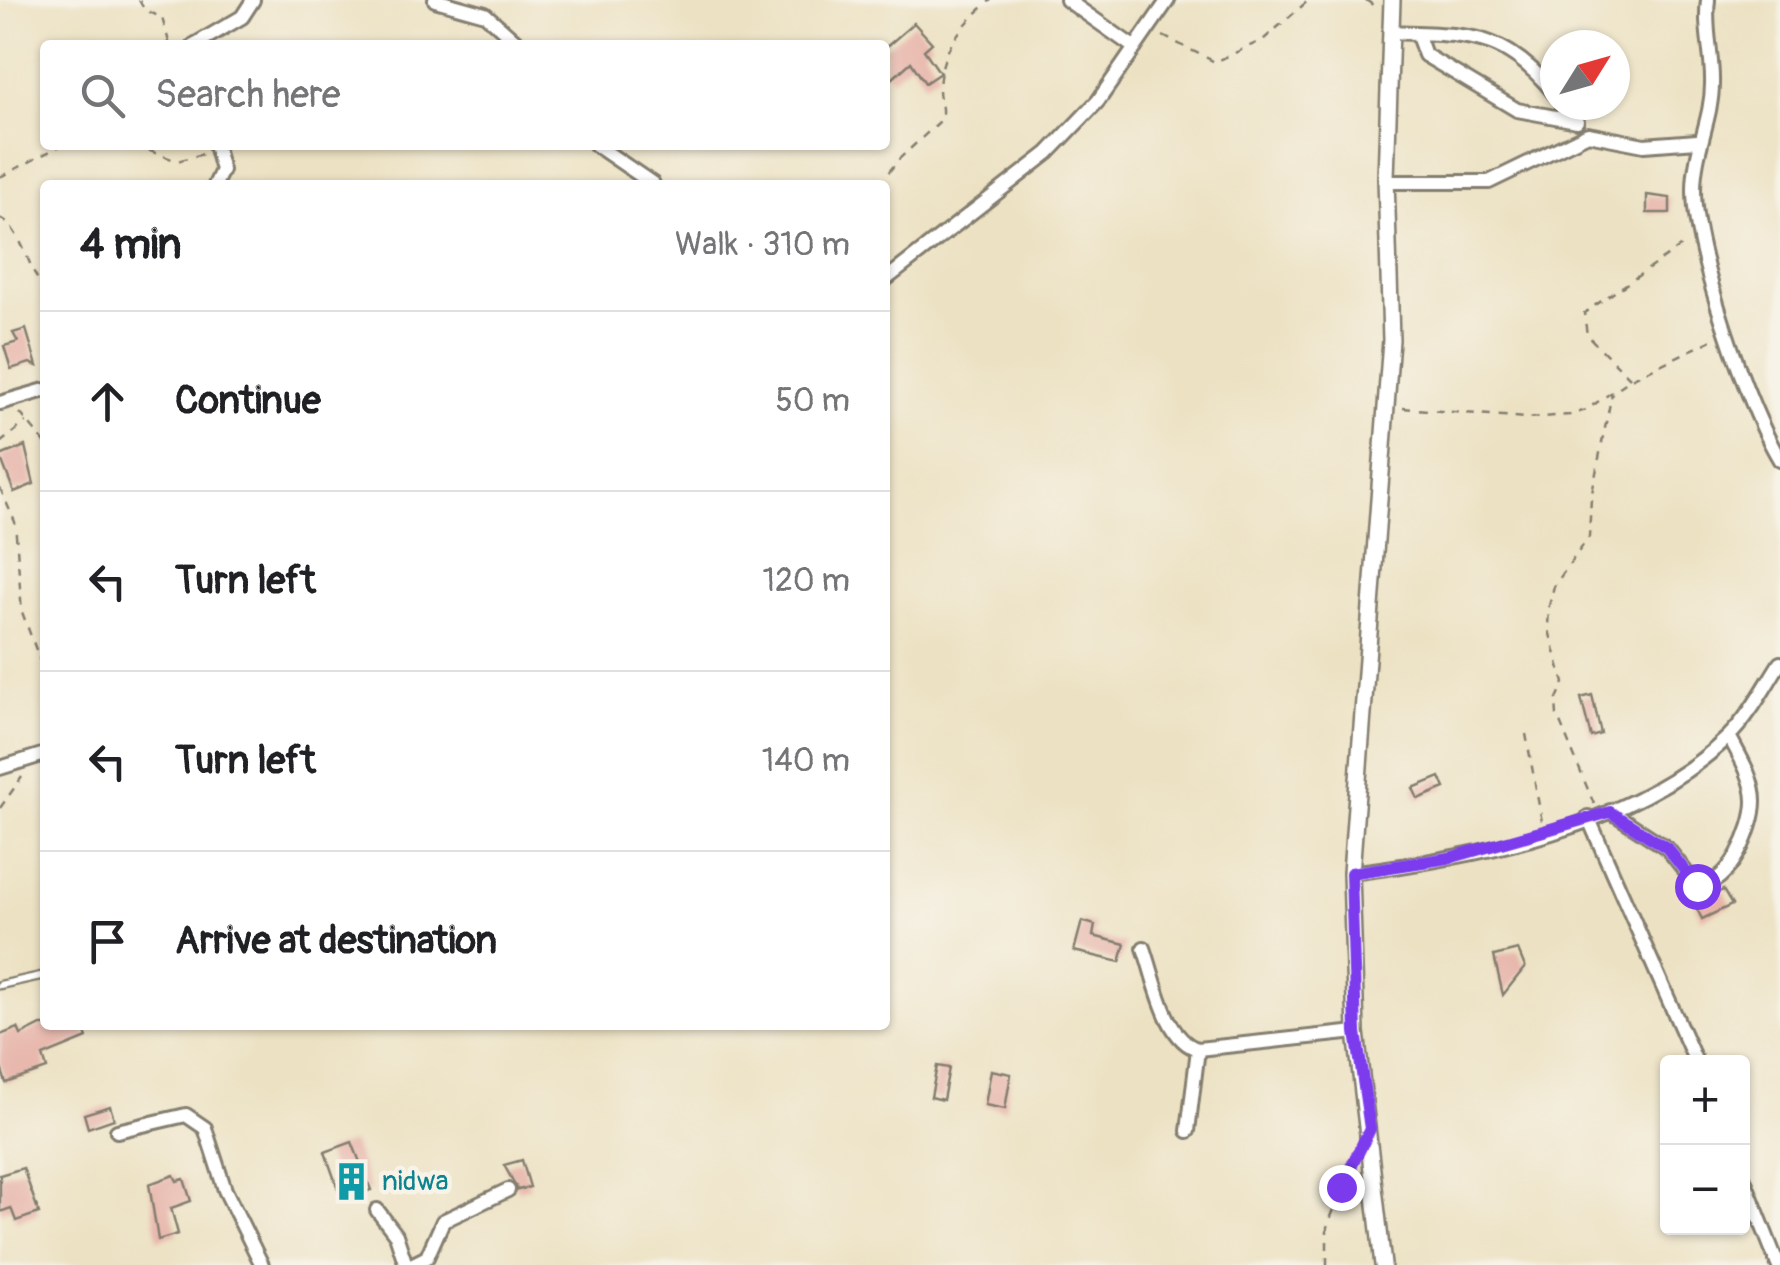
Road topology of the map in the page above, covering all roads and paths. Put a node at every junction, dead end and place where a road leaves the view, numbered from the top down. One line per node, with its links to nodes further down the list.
1 (139, 0): 13 (path)
2 (253, 0): 14 (street)
3 (436, 0): 15 (street)
4 (991, 0): 29 (path)
5 (1066, 0): 16 (street)
6 (1168, 0): 10 (street)
7 (1309, 0): 10 (path)
8 (1392, 0): 11 (street)
9 (1708, 0): 20 (street)
10 (1148, 28): 16 (street)
11 (1391, 32): 12 (street); 30 (street)
12 (1417, 34): 17 (street); 18 (street)
13 (169, 40)
14 (202, 40)
15 (514, 40)
16 (1135, 48): 33 (street)
17 (1540, 78)
18 (1577, 121): 19 (street)
19 (1588, 134): 20 (street); 30 (street)
20 (1698, 141): 32 (street)
21 (52, 150): 26 (path)
22 (147, 150): 23 (path)
23 (208, 150)
24 (217, 150): 27 (street)
25 (603, 150): 28 (street)
26 (0, 177)
27 (217, 180)
28 (646, 180)
29 (883, 180)
30 (1386, 182): 40 (street)
31 (0, 218): 34 (path)
32 (1699, 234): 35 (street); 36 (path)
33 (890, 276)
34 (40, 284)
35 (1728, 332): 36 (path); 44 (street)
36 (1631, 379): 38 (path)
37 (40, 392): 39 (street)
38 (1612, 393): 40 (path); 54 (path)
39 (5, 402): 41 (path)
40 (1386, 408): 56 (street)
41 (27, 421): 42 (path); 43 (path)
42 (40, 437)
43 (0, 443)
44 (1780, 460)
45 (0, 488): 46 (path)
46 (40, 661)
47 (1780, 663): 49 (street)
48 (1526, 734): 55 (path)
49 (1729, 736): 54 (street); 54 (street)
50 (40, 755): 52 (street)
51 (40, 756): 53 (path)
52 (0, 768)
53 (0, 808)
54 (1599, 814): 55 (street); 62 (street)
55 (1544, 834): 56 (street)
56 (1351, 873): 60 (street)
57 (1144, 948): 61 (street)
58 (40, 975): 59 (lane)
59 (0, 985)
60 (1356, 1032): 61 (street); 63 (street)
61 (1198, 1050): 64 (street)
62 (1693, 1055)
63 (1370, 1129): 71 (path); 72 (street)
64 (1188, 1130)
65 (117, 1131): 69 (street)
66 (508, 1190): 70 (street)
67 (1750, 1194): 73 (street)
68 (377, 1210): 70 (street)
69 (262, 1265)
70 (408, 1265)
71 (1327, 1265)
72 (1383, 1265)
73 (1778, 1265)

